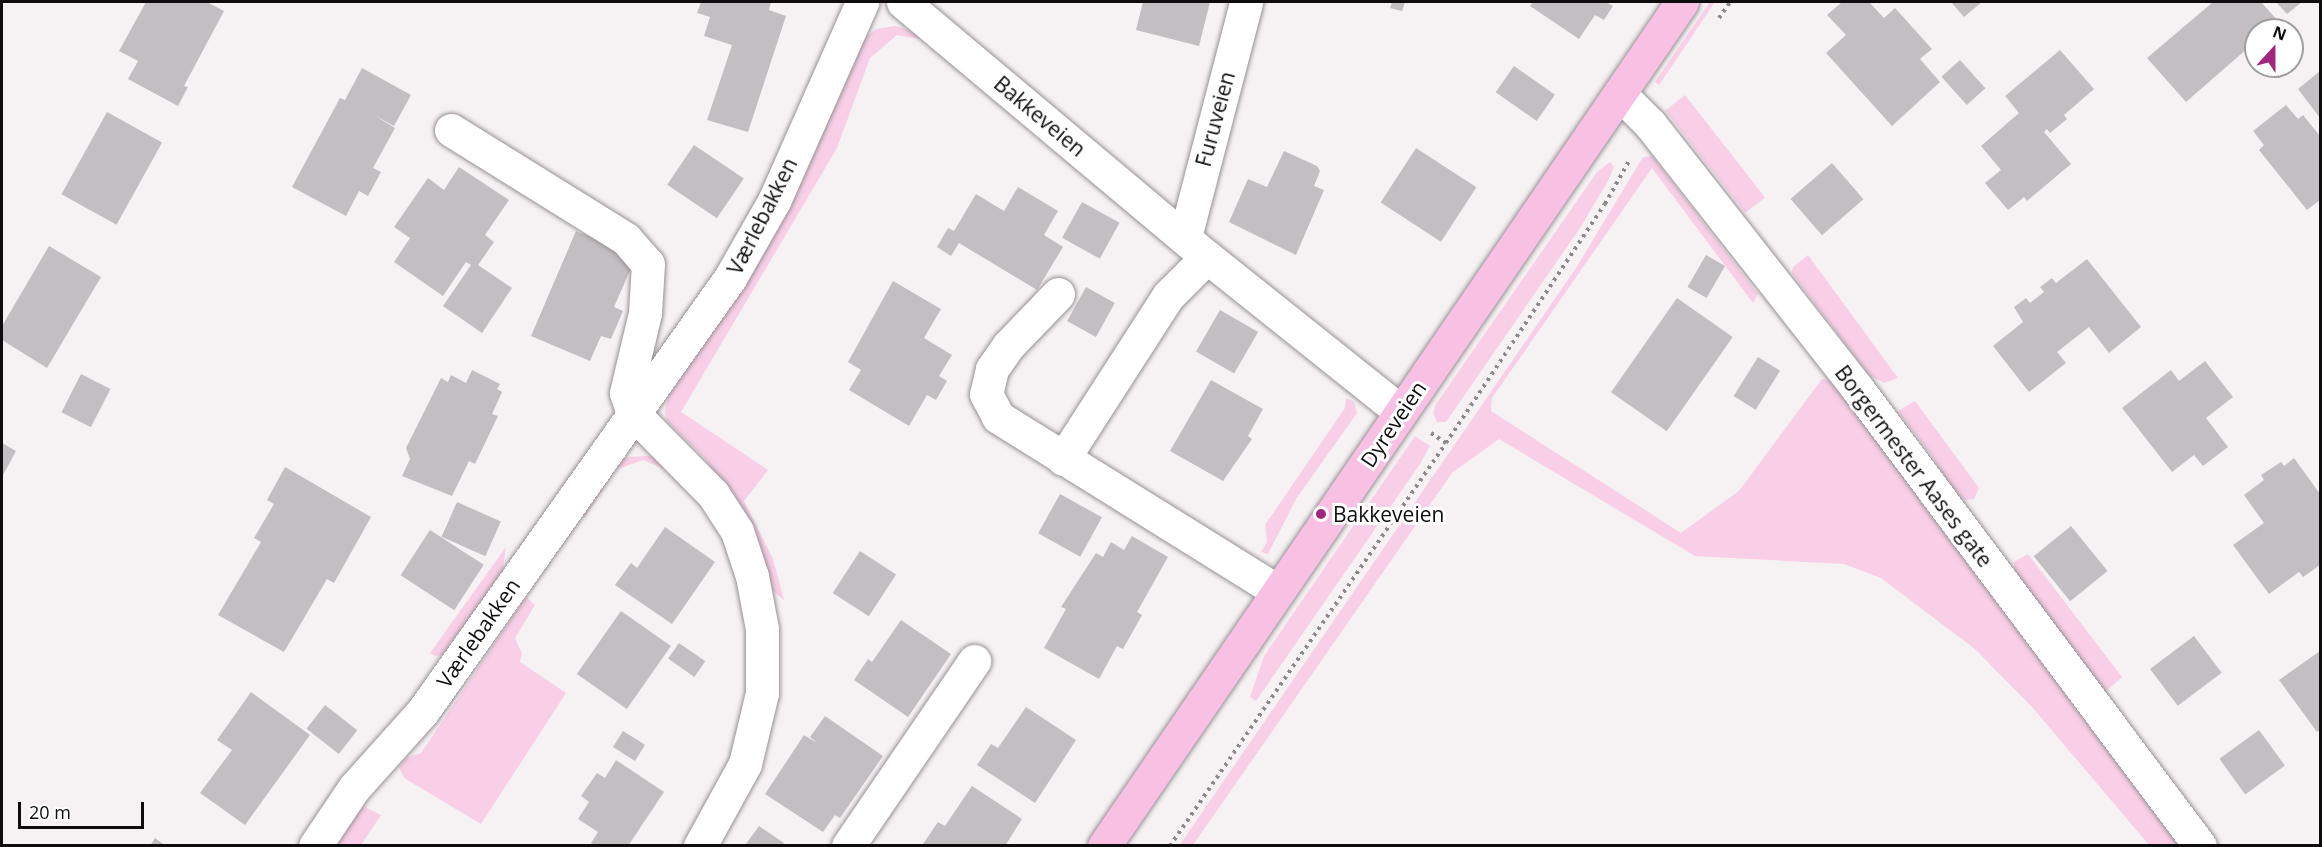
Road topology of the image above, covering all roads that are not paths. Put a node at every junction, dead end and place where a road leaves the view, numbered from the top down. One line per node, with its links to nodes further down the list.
1 (862, 2): 10 (street, Værlebakken)
2 (903, 2): 7 (street, Bakkeveien)
3 (1246, 2): 7 (street, Furuveien)
4 (1682, 2): 5 (main road, Dyreveien)
5 (1620, 94): 9 (main road, Dyreveien); 18 (street, Borgermester Aases gate)
6 (451, 130): 10 (street)
7 (1196, 247): 9 (street, Bakkeveien); 11 (street)
8 (1058, 294): 11 (street)
9 (1401, 412): 12 (main road, Dyreveien)
10 (633, 413): 14 (street, Værlebakken); 15 (street)
11 (1063, 459): 12 (street)
12 (1278, 591): 17 (main road, Dyreveien)
13 (974, 661): 16 (street)
14 (315, 846)
15 (700, 846)
16 (848, 846)
17 (1104, 846)
18 (2200, 846)

